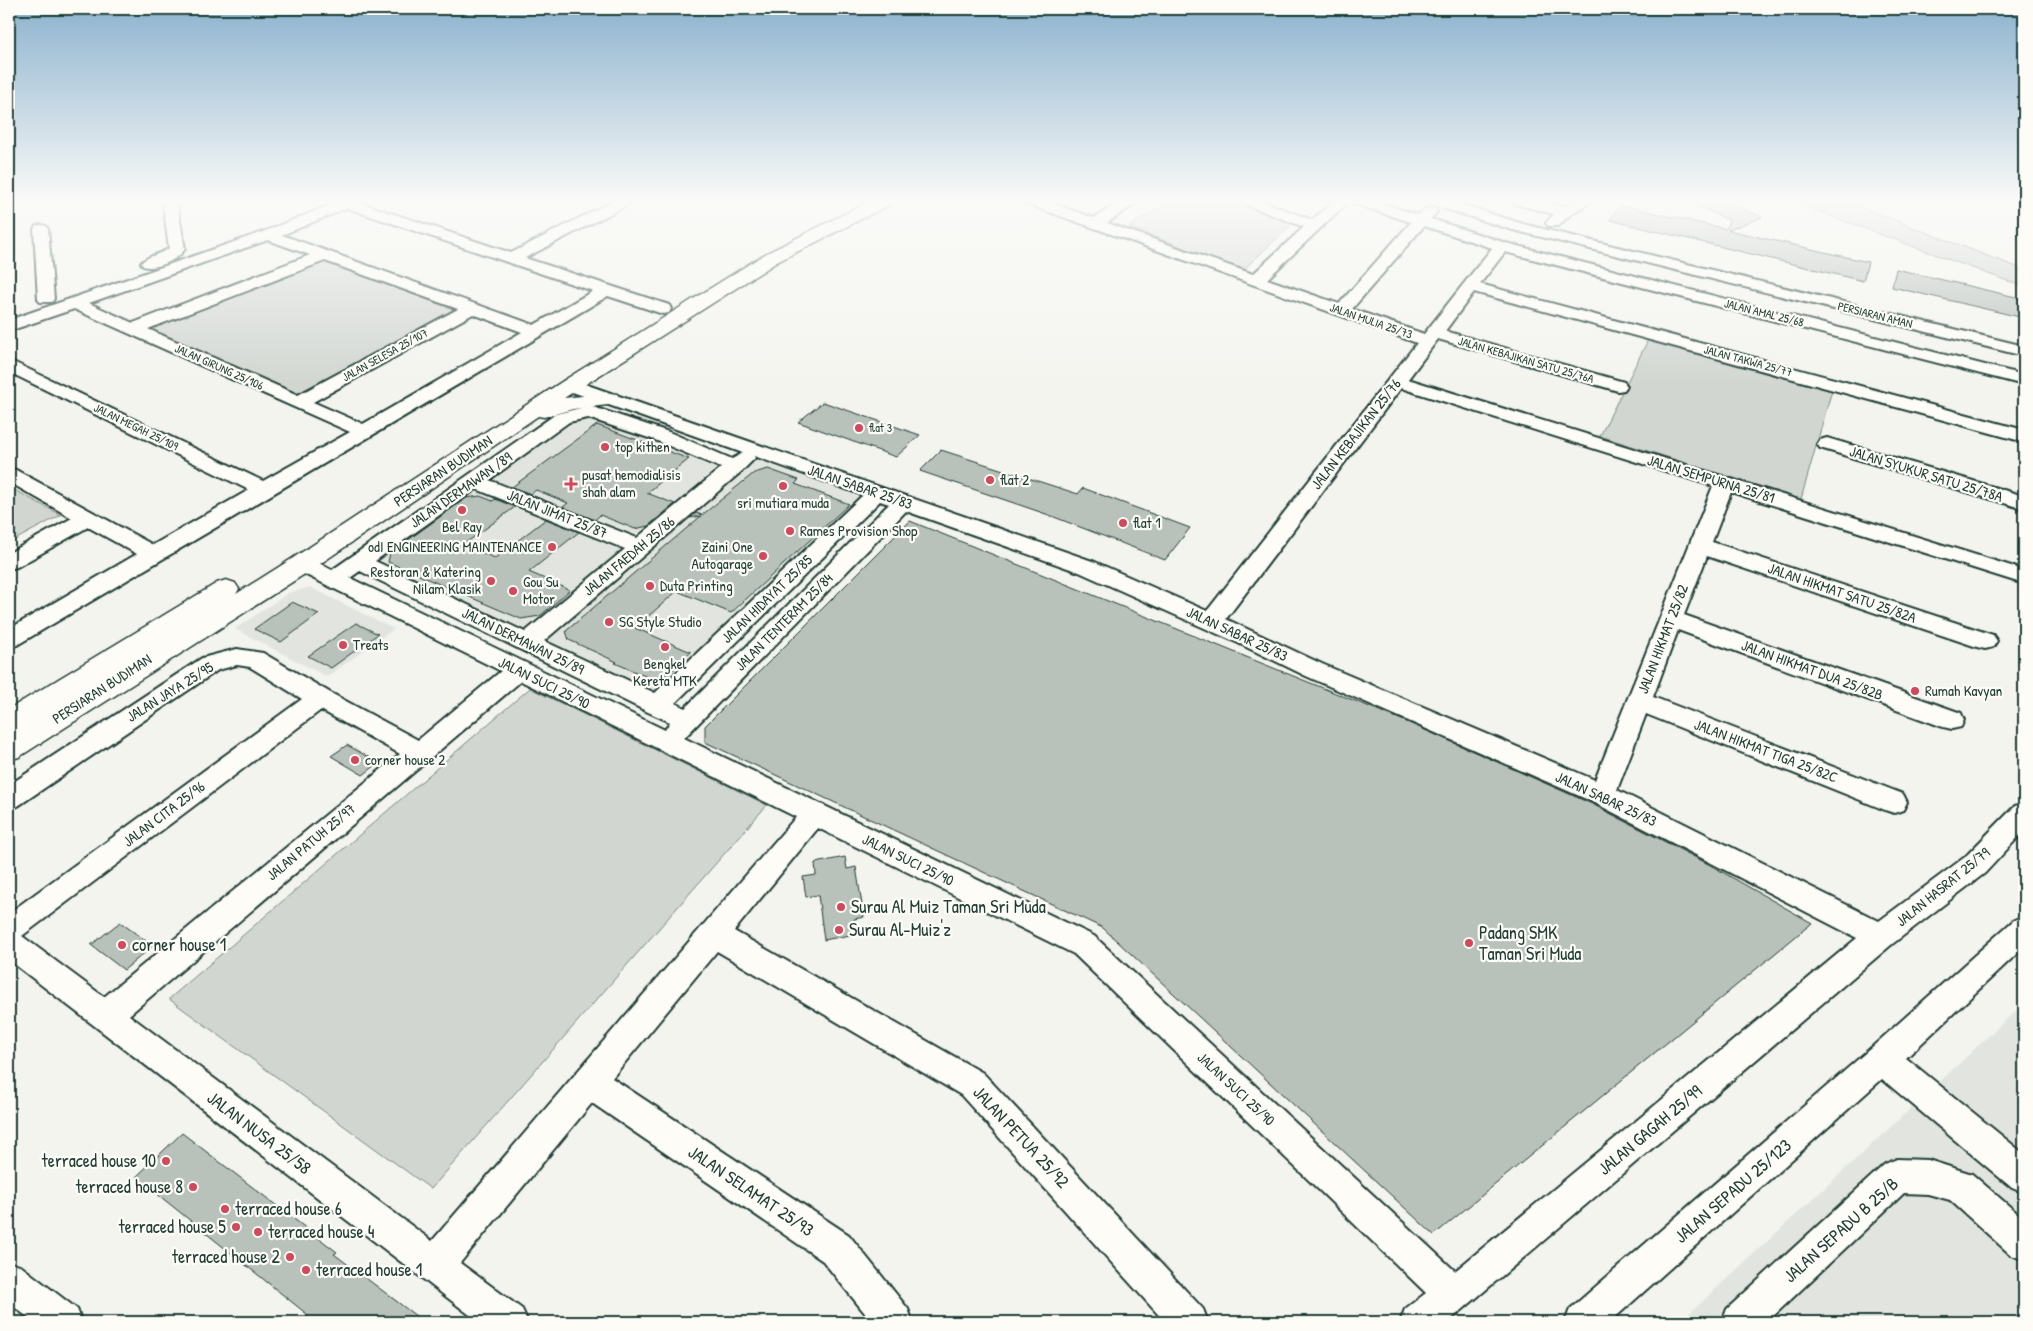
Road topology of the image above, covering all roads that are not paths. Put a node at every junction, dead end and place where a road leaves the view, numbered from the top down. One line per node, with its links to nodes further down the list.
1 (43, 263): 20 (street)
2 (149, 263): 20 (street)
3 (188, 263): 21 (street)
4 (304, 263): 27 (street)
5 (348, 263): 22 (street)
6 (528, 263): 19 (street)
7 (736, 263): 23 (main road, PERSIARAN BUDIMAN)
8 (761, 263): 23 (main road)
9 (763, 263): 32 (main road, PERSIARAN BUDIMAN)
10 (1208, 263): 17 (street, JALAN MULIA 25/73)
11 (1274, 263): 17 (street)
12 (1383, 263): 24 (street)
13 (1488, 263): 18 (street, JALAN KEBAJIKAN 25/76)
14 (1568, 263): 35 (street, JALAN AMAL 25/68)
15 (1672, 263): 29 (street, PERSIARAN AMAN)
16 (1702, 263): 29 (street, PERSIARAN AMAN)
17 (1256, 280): 24 (street, JALAN MULIA 25/73)
18 (1471, 286): 30 (street, JALAN KEBAJIKAN 25/76); 43 (street, JALAN TAKWA 25/77)
19 (606, 290): 23 (street); 28 (street)
20 (46, 299): 25 (street)
21 (74, 303): 26 (street); 27 (street, JALAN GIRUNG 25/106)
22 (472, 308): 28 (street); 40 (street, JALAN SELESA 25/107)
23 (663, 309): 44 (main road, PERSIARAN BUDIMAN)
24 (1342, 310): 30 (street, JALAN MULIA 25/73)
25 (9, 312)
26 (9, 326)
27 (133, 329): 40 (street, JALAN GIRUNG 25/106)
28 (536, 331): 41 (street)
29 (1978, 335): 31 (street, PERSIARAN AMAN); 33 (street, PERSIARAN AMAN)
30 (1431, 337): 36 (street, JALAN KEBAJIKAN 25/76); 38 (street, JALAN KEBAJIKAN SATU 25/76A)
31 (2024, 340)
32 (632, 345): 37 (main road, PERSIARAN BUDIMAN); 39 (main road)
33 (2024, 351)
34 (9, 365): 51 (street, JALAN MEGAH 25/109)
35 (2024, 380)
36 (1397, 381): 50 (street, JALAN SEMPURNA 25/81); 65 (street, JALAN KEBAJIKAN 25/76)
37 (570, 385): 39 (street, JALAN SABAR 25/83); 42 (main road, PERSIARAN BUDIMAN); 44 (main road)
38 (1618, 386)
39 (609, 399): 42 (main road); 46 (street, JALAN SABAR 25/83)
40 (299, 402): 41 (street, JALAN GIRUNG 25/106)
41 (364, 431): 51 (street)
42 (503, 431): 61 (main road, PERSIARAN BUDIMAN)
43 (2024, 436)
44 (468, 438): 69 (main road, PERSIARAN BUDIMAN)
45 (1827, 444): 54 (street, JALAN SYUKUR SATU 25/78A)
46 (754, 451): 47 (street, JALAN FAEDAH 25/86); 52 (street, JALAN SABAR 25/83)
47 (735, 467): 49 (street, JALAN DERMAWAN /89); 57 (street, JALAN FAEDAH 25/86)
48 (9, 474): 55 (street)
49 (474, 481): 57 (street, JALAN JIMAT 25/87); 60 (street, JALAN DERMAWAN /89)
50 (1724, 484): 56 (street, JALAN HIKMAT 25/82); 62 (street, JALAN SEMPURNA 25/81)
51 (263, 489): 58 (street)
52 (877, 493): 53 (street, JALAN SABAR 25/83); 74 (street, JALAN HIDAYAT 25/85)
53 (902, 502): 65 (street, JALAN SABAR 25/83); 75 (street, JALAN TENTERAM 25/84)
54 (2024, 504)
55 (88, 518): 58 (street); 59 (street)
56 (1700, 546): 64 (street, JALAN HIKMAT 25/82); 67 (street, JALAN HIKMAT SATU 25/82A)
57 (640, 547): 68 (street, JALAN FAEDAH 25/86)
58 (153, 554): 66 (street)
59 (9, 562)
60 (359, 562): 63 (street, JALAN DERMAWAN /89); 68 (street, JALAN DERMAWAN 25/89)
61 (302, 564): 63 (street, JALAN SUCI 25/90); 71 (main road, PERSIARAN BUDIMAN)
62 (2024, 578)
63 (333, 580): 70 (street, JALAN SUCI 25/90)
64 (1671, 619): 73 (street, JALAN HIKMAT 25/82); 76 (street, JALAN HIKMAT DUA 25/82B)
65 (1211, 622): 81 (street, JALAN SABAR 25/83)
66 (9, 639)
67 (1985, 641)
68 (527, 643): 74 (street, JALAN DERMAWAN 25/89)
69 (100, 665): 71 (main road); 77 (main road, PERSIARAN BUDIMAN)
70 (518, 670): 78 (street, JALAN SUCI 25/90); 80 (street, JALAN PATUH 25/97)
71 (130, 672): 79 (main road, PERSIARAN BUDIMAN)
72 (320, 698): 80 (street, JALAN JAYA 25/95); 82 (street, JALAN JAYA 25/95); 86 (street, JALAN CITA 25/96)
73 (1638, 701): 81 (street, JALAN HIKMAT 25/82); 83 (street, JALAN HIKMAT TIGA 25/82C)
74 (658, 706): 75 (street, JALAN DERMAWAN 25/89)
75 (688, 720): 78 (street, JALAN TENTERAM 25/84)
76 (1952, 720)
77 (9, 724)
78 (666, 742): 84 (street, JALAN SUCI 25/90)
79 (9, 749)
80 (419, 752): 91 (street, JALAN PATUH 25/97)
81 (1602, 795): 89 (street, JALAN SABAR 25/83)
82 (9, 799)
83 (1894, 802)
84 (814, 814): 88 (street); 98 (street, JALAN SUCI 25/90)
85 (2024, 814): 89 (street, JALAN HASRAT 25/79)
86 (9, 929)
87 (2024, 929): 92 (street, JALAN SEPADU 25/123)
88 (713, 934): 93 (street); 102 (street, JALAN PETUA 25/92)
89 (1881, 936): 98 (street, JALAN GAGAH 25/99)
90 (9, 943): 91 (street, JALAN NUSA 25/58)
91 (105, 1016): 96 (street, JALAN NUSA 25/58)
92 (1882, 1059): 94 (street); 104 (street, JALAN SEPADU 25/123)
93 (589, 1082): 96 (street); 101 (street, JALAN SELAMAT 25/93)
94 (2024, 1176)
95 (2024, 1242): 105 (street, JALAN SEPADU B 25/B)
96 (435, 1266): 100 (street, JALAN NUSA 25/58)
97 (9, 1280): 99 (street)
98 (1454, 1295): 103 (street, JALAN GAGAH 25/99)
99 (64, 1322)
100 (509, 1322)
101 (894, 1322)
102 (1190, 1322)
103 (1418, 1322)
104 (1583, 1322)
105 (1740, 1322)

